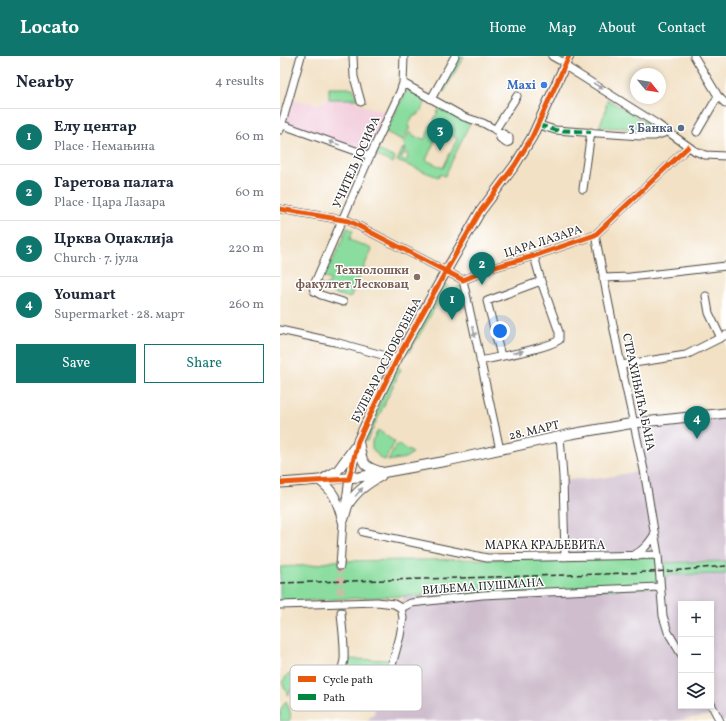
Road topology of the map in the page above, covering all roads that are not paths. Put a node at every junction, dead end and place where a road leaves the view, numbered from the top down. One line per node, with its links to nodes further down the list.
1 (300, 56): 16 (street)
2 (353, 56): 13 (street)
3 (404, 56): 9 (street, УЧИТЕЉ ЈОСИФА)
4 (455, 56): 12 (street)
5 (552, 56): 8 (street)
6 (569, 56): 8 (main road, БУЛЕВАР ОСЛОБОЂЕЊА)
7 (694, 56): 11 (street)
8 (562, 63): 15 (main road, БУЛЕВАР ОСЛОБОЂЕЊА); 18 (street, one-way to 18)
9 (402, 83): 12 (street); 21 (street, УЧИТЕЉ ЈОСИФА)
10 (517, 96): 12 (street)
11 (718, 96): 14 (street); 19 (street)
12 (431, 99)
13 (360, 102)
14 (726, 104)
15 (539, 125): 17 (street); 29 (main road, БУЛЕВАР ОСЛОБОЂЕЊА)
16 (280, 126): 21 (street, one-way to 16)
17 (590, 132): 18 (street); 23 (street)
18 (667, 132): 20 (street)
19 (697, 132)
20 (688, 147): 22 (street); 26 (street, ЦАРА ЛАЗАРА)
21 (370, 156): 25 (street, УЧИТЕЉ ЈОСИФА)
22 (726, 156)
23 (583, 189)
24 (280, 209): 25 (street)
25 (343, 219): 29 (street); 34 (street, УЧИТЕЉ ЈОСИФА)
26 (595, 234): 27 (street, ЦАРА ЛАЗАРА); 30 (street, СТРАХИЊИЋА БАНА)
27 (534, 256): 31 (street, ЦАРА ЛАЗАРА); 32 (street)
28 (726, 266): 30 (street)
29 (446, 271): 31 (street); 38 (main road, БУЛЕВАР ОСЛОБОЂЕЊА)
30 (604, 278): 40 (street, СТРАХИЊИЋА БАНА)
31 (463, 280): 39 (street, one-way to 39)
32 (541, 280): 37 (street); 37 (street, one-way to 32)
33 (706, 296): 36 (street)
34 (343, 302)
35 (280, 330): 38 (street)
36 (723, 336): 40 (street)
37 (501, 356): 39 (street)
38 (398, 358): 44 (main road, БУЛЕВАР ОСЛОБОЂЕЊА)
39 (480, 361): 45 (street)
40 (621, 365): 42 (street, СТРАХИЊИЋА БАНА)
41 (726, 413): 42 (main road, 28. МАРТ)
42 (634, 423): 43 (main road, 28. МАРТ); 52 (street, СТРАХИЊИЋА БАНА)
43 (560, 436): 45 (main road, 28. МАРТ); 55 (street)
44 (358, 442): 46 (main road); 47 (main road, БУЛЕВАР ОСЛОБОЂЕЊА); 48 (main road)
45 (500, 450): 46 (main road, 28. МАРТ)
46 (386, 473): 47 (main road, 28. МАРТ); 50 (main road, one-way to 46)
47 (349, 479): 48 (main road, 28. МАРТ); 50 (street, БУЛЕВАР ОСЛОБОЂЕЊА)
48 (320, 480): 49 (main road, 28. МАРТ); 50 (main road)
49 (280, 483)
50 (343, 521): 56 (street, БУЛЕВАР ОСЛОБОЂЕЊА)
51 (363, 532): 55 (street, МАРКА КРАЉЕВИЋА)
52 (655, 534): 53 (street); 54 (street, СТРАХИЊИЋА БАНА)
53 (632, 556): 54 (street, МАРКА КРАЉЕВИЋА); 55 (street, МАРКА КРАЉЕВИЋА)
54 (658, 556): 57 (street, СТРАХИЊИЋА БАНА)
55 (565, 557)
56 (340, 566)
57 (660, 587): 59 (street, ВИЉЕМА ПУШМАНА); 61 (street, СТРАХИЊИЋА БАНА)
58 (280, 605): 59 (street)
59 (401, 608): 63 (street)
60 (341, 612): 62 (street)
61 (678, 649)
62 (343, 665)
63 (393, 665)
64 (714, 709): 65 (street)
65 (720, 721)

